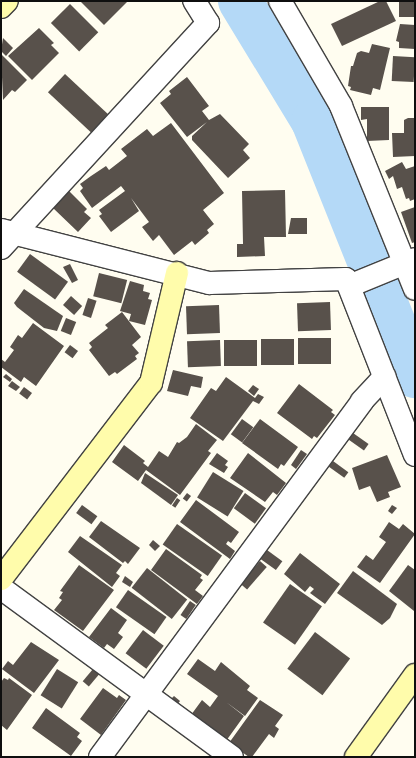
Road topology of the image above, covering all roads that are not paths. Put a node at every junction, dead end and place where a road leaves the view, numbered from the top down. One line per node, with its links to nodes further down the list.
1 (7, 1): 4 (street)
2 (194, 1): 5 (street)
3 (280, 1): 6 (street)
4 (1, 7)
5 (5, 237): 7 (street)
6 (404, 264): 8 (street); 9 (street)
7 (177, 273): 8 (street); 12 (street)
8 (355, 284): 10 (street)
9 (415, 289)
10 (384, 377): 11 (street); 15 (street)
11 (415, 456)
12 (1, 579)
13 (1, 588): 15 (street)
14 (415, 675): 18 (street)
15 (146, 694): 16 (street); 17 (street)
16 (100, 757)
17 (232, 757)
18 (356, 757)

